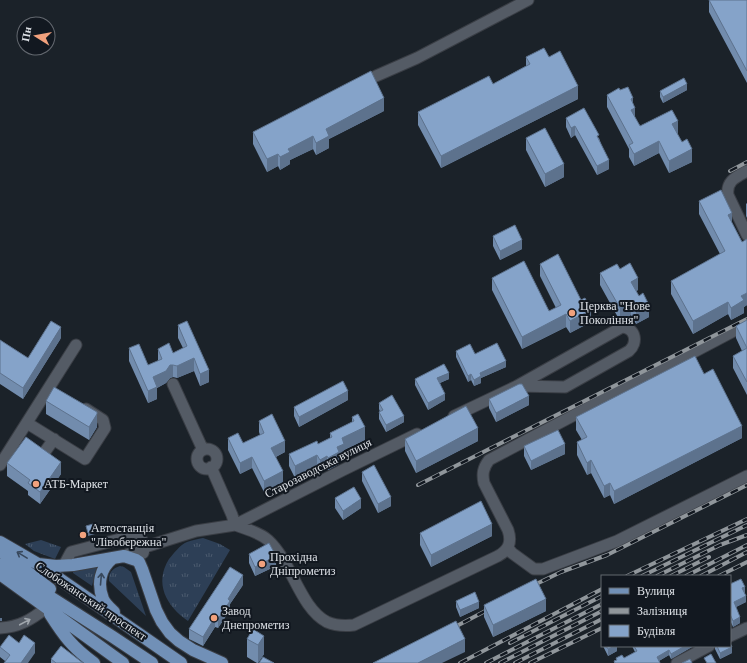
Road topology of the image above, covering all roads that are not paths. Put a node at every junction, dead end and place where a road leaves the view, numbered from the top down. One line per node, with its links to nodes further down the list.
1 (528, 0): 2 (street)
2 (376, 76)
3 (747, 171): 4 (street)
4 (747, 235)
5 (747, 324): 20 (street)
6 (76, 345): 11 (street)
7 (173, 384): 17 (street)
8 (517, 386): 8 (street); 10 (street)
9 (76, 403): 13 (street)
10 (447, 419)
11 (27, 423): 13 (street); 15 (street)
12 (426, 429): 17 (street, Старозаводська вулиця)
13 (54, 439): 14 (street)
14 (44, 453)
15 (0, 466)
16 (747, 476): 20 (street)
17 (235, 525): 19 (street, Старозаводська вулиця); 20 (street)
18 (0, 542): 23 (main road, Слобожанський проспект, one-way to 18)
19 (145, 547): 22 (street, Старозаводська вулиця); 25 (street); 26 (street)
20 (508, 548)
21 (0, 550): 34 (main road, Слобожанський проспект)
22 (119, 557): 25 (main road); 26 (main road); 29 (main road, one-way to 22)
23 (38, 564): 25 (main road); 29 (main road, Слобожанський проспект)
24 (0, 565): 34 (main road, Слобожанський проспект)
25 (64, 565)
26 (142, 569): 41 (main road)
27 (0, 574): 28 (main road)
28 (46, 608): 30 (street, one-way to 28); 33 (main road); 36 (main road)
29 (124, 624): 40 (main road, Слобожанський проспект)
30 (0, 628)
31 (747, 628): 32 (street)
32 (731, 636)
33 (87, 637): 36 (main road); 38 (main road)
34 (113, 637): 39 (main road, Слобожанський проспект)
35 (707, 647): 42 (street)
36 (76, 650): 37 (main road)
37 (94, 663)
38 (123, 663)
39 (152, 663)
40 (182, 663)
41 (222, 663)
42 (677, 663)

